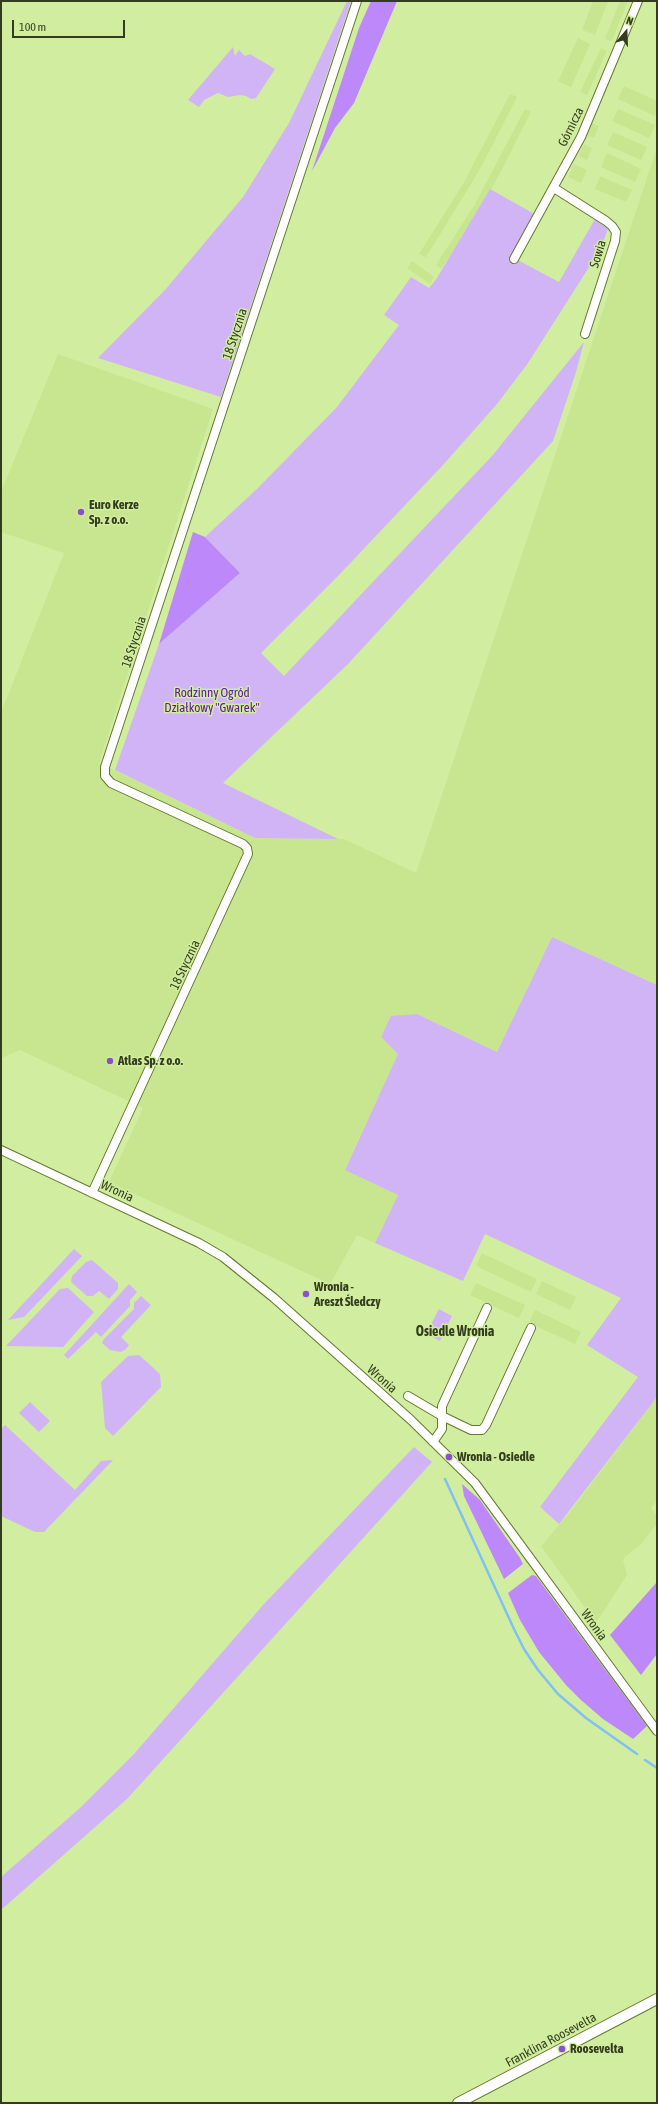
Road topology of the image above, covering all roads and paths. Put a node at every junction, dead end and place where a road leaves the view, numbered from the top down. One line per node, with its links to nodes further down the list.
1 (357, 1): 7 (street, 18 Stycznia)
2 (638, 1): 3 (street, Górnicza)
3 (554, 188): 4 (street, Górnicza); 5 (street, Sowia)
4 (514, 258)
5 (585, 334)
6 (1, 1150): 7 (street, Wronia)
7 (92, 1193): 12 (street, Wronia)
8 (487, 1308): 11 (street)
9 (531, 1328): 11 (street)
10 (408, 1396): 11 (street)
11 (442, 1416): 12 (street)
12 (434, 1442): 13 (street, Wronia)
13 (657, 1731)
14 (657, 1999): 15 (street, Franklina Roosevelta)
15 (458, 2103)

